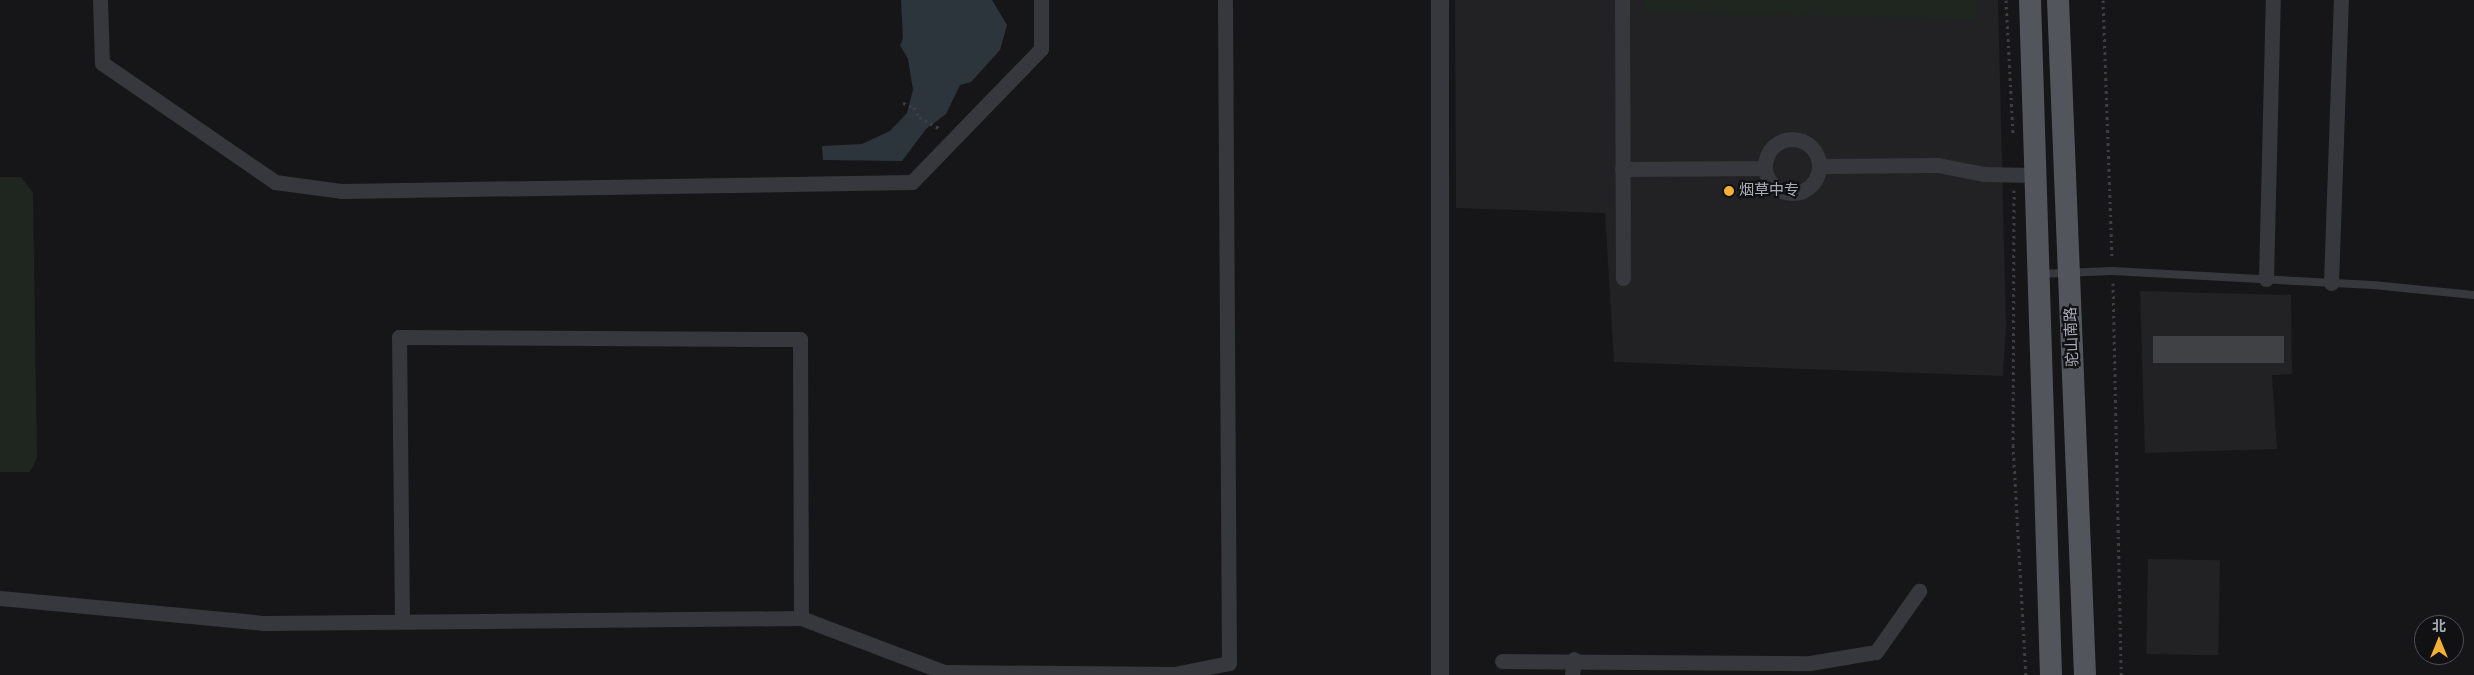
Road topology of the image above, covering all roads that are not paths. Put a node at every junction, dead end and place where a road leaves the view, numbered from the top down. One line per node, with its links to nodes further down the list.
1 (100, 0): 2 (street)
2 (1041, 0)
3 (1225, 0): 22 (street)
4 (1440, 0): 26 (street)
5 (1622, 0): 12 (street)
6 (2030, 0): 13 (main road, 驼山南路)
7 (2058, 0): 14 (main road, 驼山南路)
8 (2273, 0): 17 (street)
9 (2341, 0): 18 (street)
10 (1819, 166): 11 (street); 11 (street); 13 (street)
11 (1765, 168): 12 (street)
12 (1622, 169): 16 (street)
13 (2037, 174): 15 (main road, 驼山南路)
14 (2070, 272): 15 (lane); 17 (lane); 29 (main road, 驼山南路)
15 (2039, 274): 28 (main road, 驼山南路)
16 (1623, 278)
17 (2266, 279): 18 (lane)
18 (2331, 283): 19 (lane)
19 (2474, 294)
20 (1919, 591): 24 (street)
21 (0, 598): 23 (street)
22 (801, 618): 23 (street); 23 (street)
23 (402, 621)
24 (1574, 660): 25 (street); 27 (street)
25 (1502, 661)
26 (1440, 675)
27 (1572, 675)
28 (2051, 675)
29 (2085, 675)

